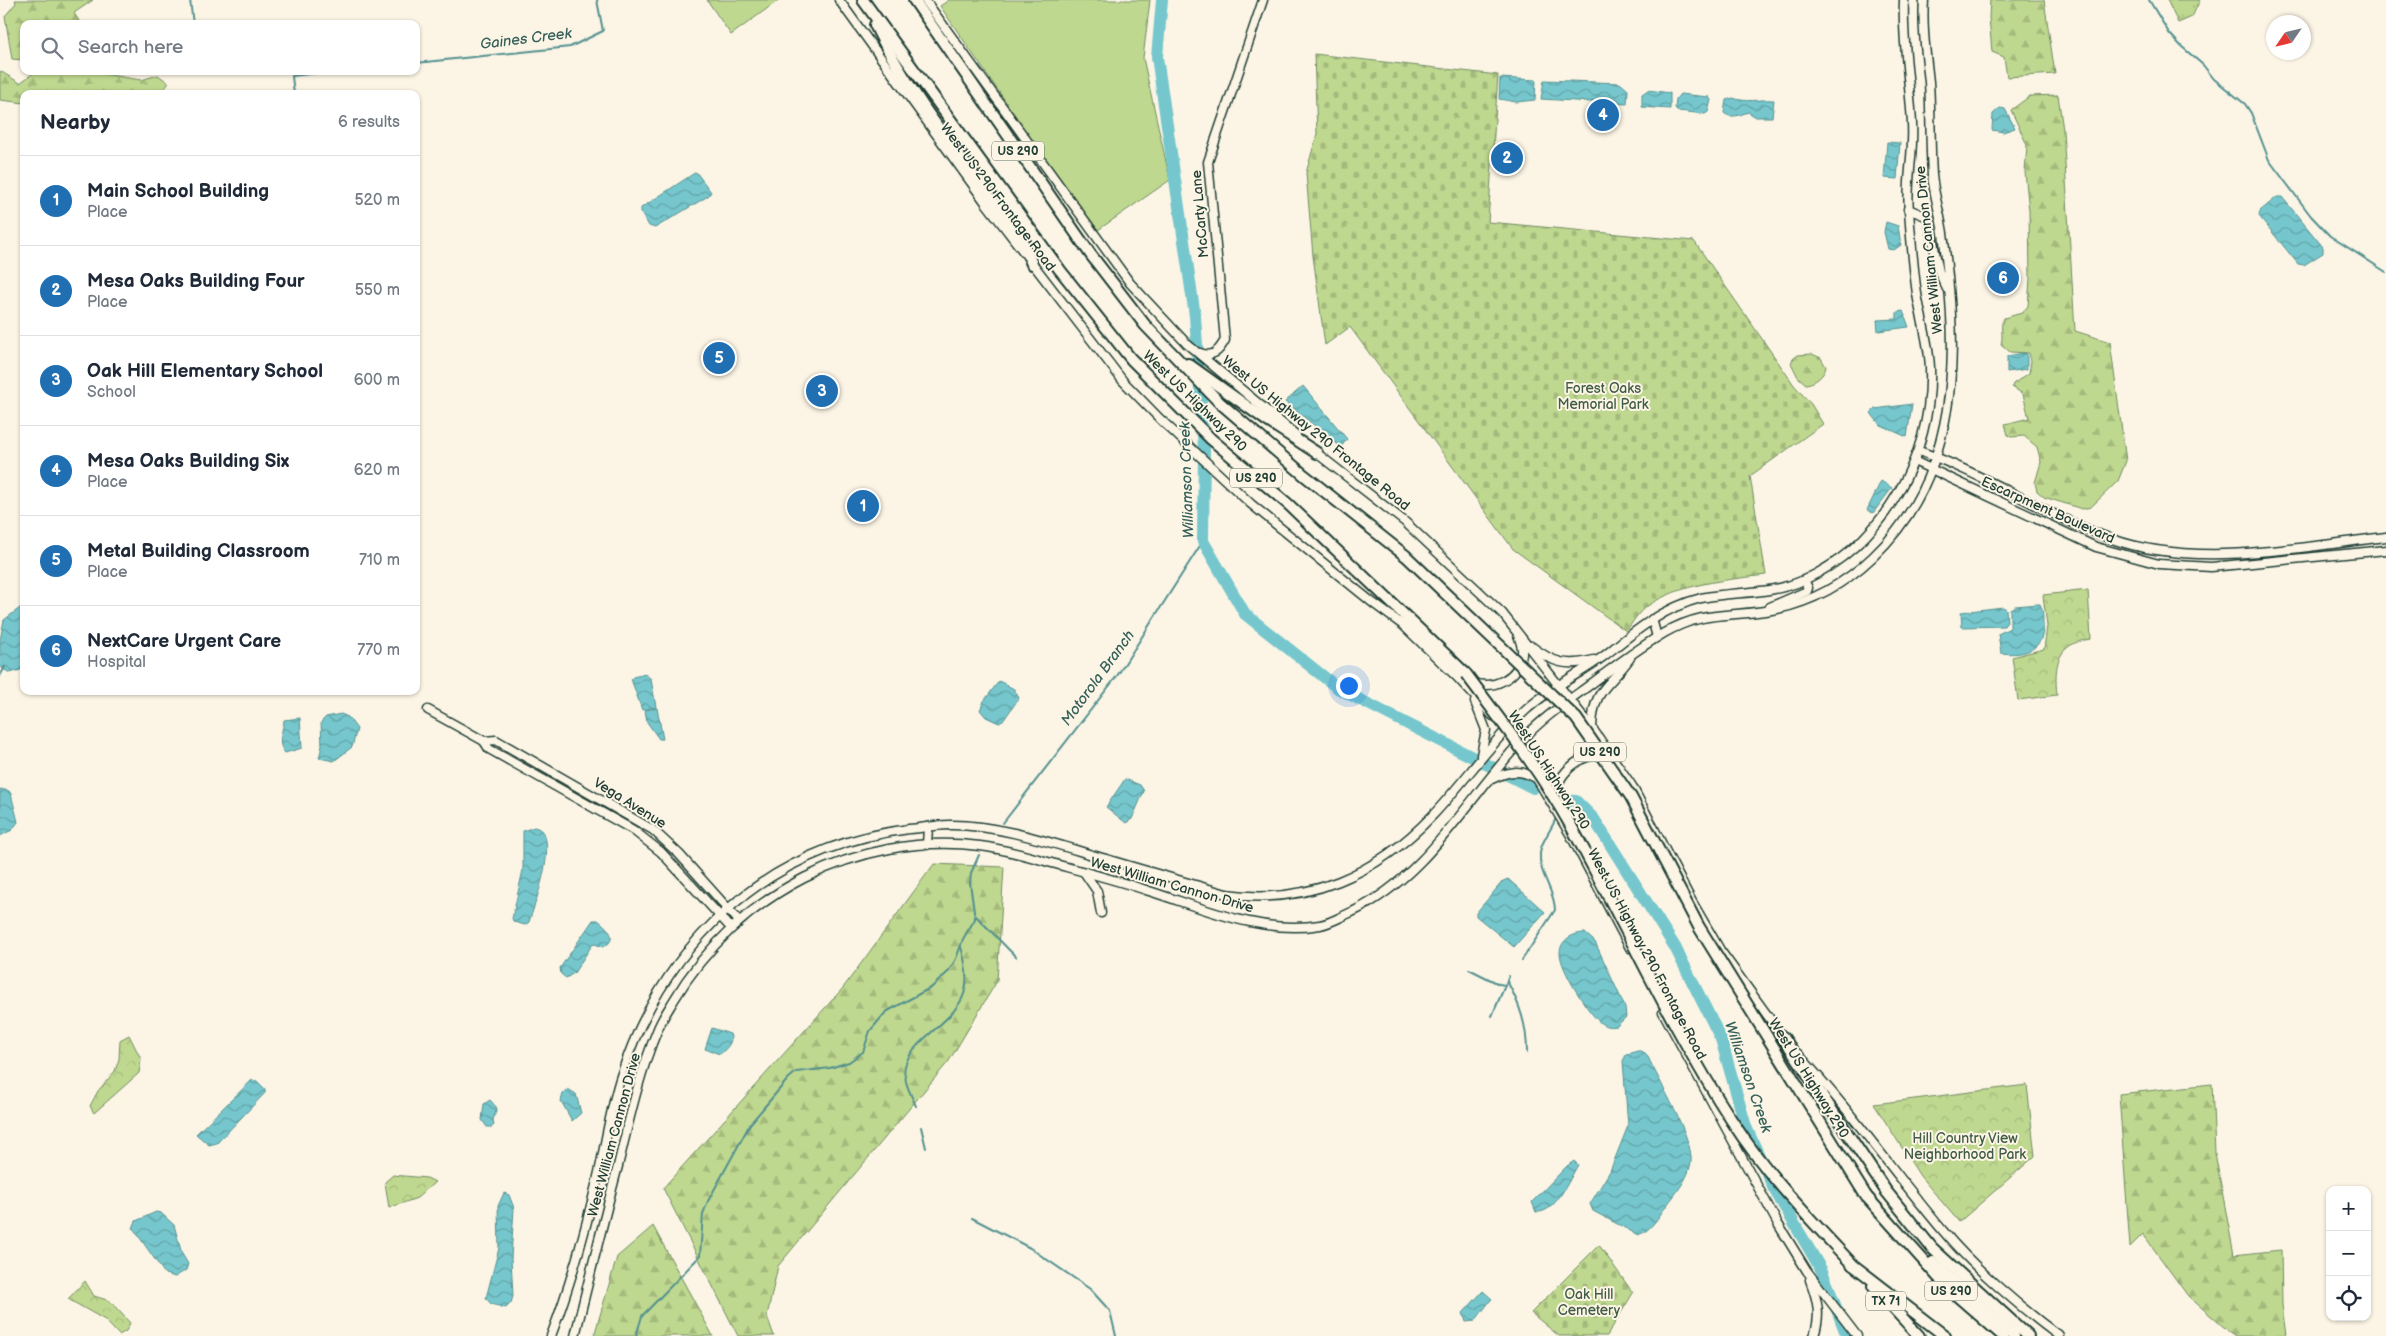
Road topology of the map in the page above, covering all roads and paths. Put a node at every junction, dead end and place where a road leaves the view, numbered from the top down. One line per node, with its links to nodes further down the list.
1 (838, 0): 9 (main road, West US 290 Frontage Road)
2 (914, 0): 11 (highway, West US Highway 290 / US 290)
3 (924, 0): 12 (main road, West US Highway 290 Frontage Road)
4 (1264, 0): 12 (main road, McCarty Lane)
5 (1904, 0): 8 (main road, West William Cannon Drive)
6 (1924, 0): 10 (main road, West William Cannon Drive)
7 (863, 1): 9 (highway); 55 (highway, West US Highway 290 / US 290, bridge)
8 (1908, 208): 10 (main road); 13 (main road, West William Cannon Drive)
9 (1032, 264): 21 (main road, West US 290 Frontage Road)
10 (1949, 294): 15 (main road, West William Cannon Drive)
11 (1165, 347): 14 (highway); 54 (highway, West US Highway 290 / US 290, bridge)
12 (1197, 353): 14 (main road, West US Highway 290 Frontage Road)
13 (1918, 451): 15 (main road, Escarpment Boulevard); 16 (main road, West William Cannon Drive)
14 (1317, 453): 24 (main road, West US Highway 290 Frontage Road)
15 (1936, 457): 17 (main road, West William Cannon Drive); 18 (main road, Escarpment Boulevard)
16 (1914, 461): 17 (main road, Escarpment Boulevard); 20 (main road, West William Cannon Drive)
17 (1932, 469): 19 (main road, Escarpment Boulevard); 22 (main road, West William Cannon Drive)
18 (2386, 537)
19 (2386, 550)
20 (1804, 580): 22 (main road); 23 (main road, West William Cannon Drive)
21 (1359, 592): 29 (main road, West US Highway 290 Frontage Road)
22 (1764, 611): 25 (main road, West William Cannon Drive)
23 (1652, 619): 25 (main road); 28 (main road, West William Cannon Drive)
24 (1517, 632): 26 (main road, West US Highway 290 Frontage Road); 29 (main road)
25 (1657, 637): 27 (main road, West William Cannon Drive)
26 (1525, 641): 28 (main road); 30 (main road, West US Highway 290 Frontage Road)
27 (1634, 652): 32 (main road, West William Cannon Drive); 34 (main road)
28 (1600, 658): 30 (main road, West William Cannon Drive)
29 (1457, 677): 31 (main road, West US Highway 290 Frontage Road)
30 (1556, 685): 32 (main road, West US Highway 290 Frontage Road); 35 (main road, West William Cannon Drive)
31 (1468, 690): 35 (main road, West US Highway 290 Frontage Road); 38 (main road)
32 (1569, 700): 34 (main road, West US Highway 290 Frontage Road); 37 (main road, West William Cannon Drive)
33 (428, 710): 36 (main road, Vega Avenue)
34 (1592, 728): 39 (main road, West US Highway 290 Frontage Road)
35 (1505, 732): 37 (main road, West US Highway 290 Frontage Road); 38 (main road, West William Cannon Drive)
36 (484, 741): 46 (main road, Vega Avenue); 48 (main road, Vega Avenue)
37 (1516, 747): 40 (main road, West US Highway 290 Frontage Road); 41 (main road, West William Cannon Drive)
38 (1480, 760): 43 (main road, West William Cannon Drive)
39 (1617, 765): 42 (main road); 51 (main road, West US Highway 290)
40 (1536, 778): 41 (main road); 42 (main road, West US Highway 290 Frontage Road)
41 (1488, 781): 45 (main road, West William Cannon Drive)
42 (1559, 816): 56 (main road, West US Highway 290 Frontage Road)
43 (928, 827): 44 (main road); 46 (main road, West William Cannon Drive)
44 (927, 845): 45 (main road, West William Cannon Drive); 49 (main road, West William Cannon Drive)
45 (1084, 872): 47 (main road)
46 (729, 908): 48 (main road, West William Cannon Drive); 49 (main road, Vega Avenue)
47 (1101, 913)
48 (719, 916): 50 (main road, Vega Avenue); 52 (main road, West William Cannon Drive)
49 (739, 920): 50 (main road, West William Cannon Drive)
50 (730, 928): 53 (main road, West William Cannon Drive)
51 (1783, 1037): 65 (highway); 66 (main road, West US Highway 290)
52 (596, 1184): 53 (main road); 57 (main road, West William Cannon Drive)
53 (611, 1190): 58 (main road, West William Cannon Drive)
54 (1905, 1238): 63 (highway, West US Highway 290 / US 290); 64 (highway)
55 (1853, 1265): 61 (highway, TX 71); 62 (highway, West US Highway 290 / US 290)
56 (1807, 1271): 59 (main road); 60 (main road, West US Highway 290 Frontage Road)
57 (551, 1336)
58 (575, 1336)
59 (1814, 1336)
60 (1857, 1336)
61 (1919, 1336)
62 (1945, 1336)
63 (2003, 1336)
64 (2014, 1336)
65 (2028, 1336)
66 (2058, 1336)

